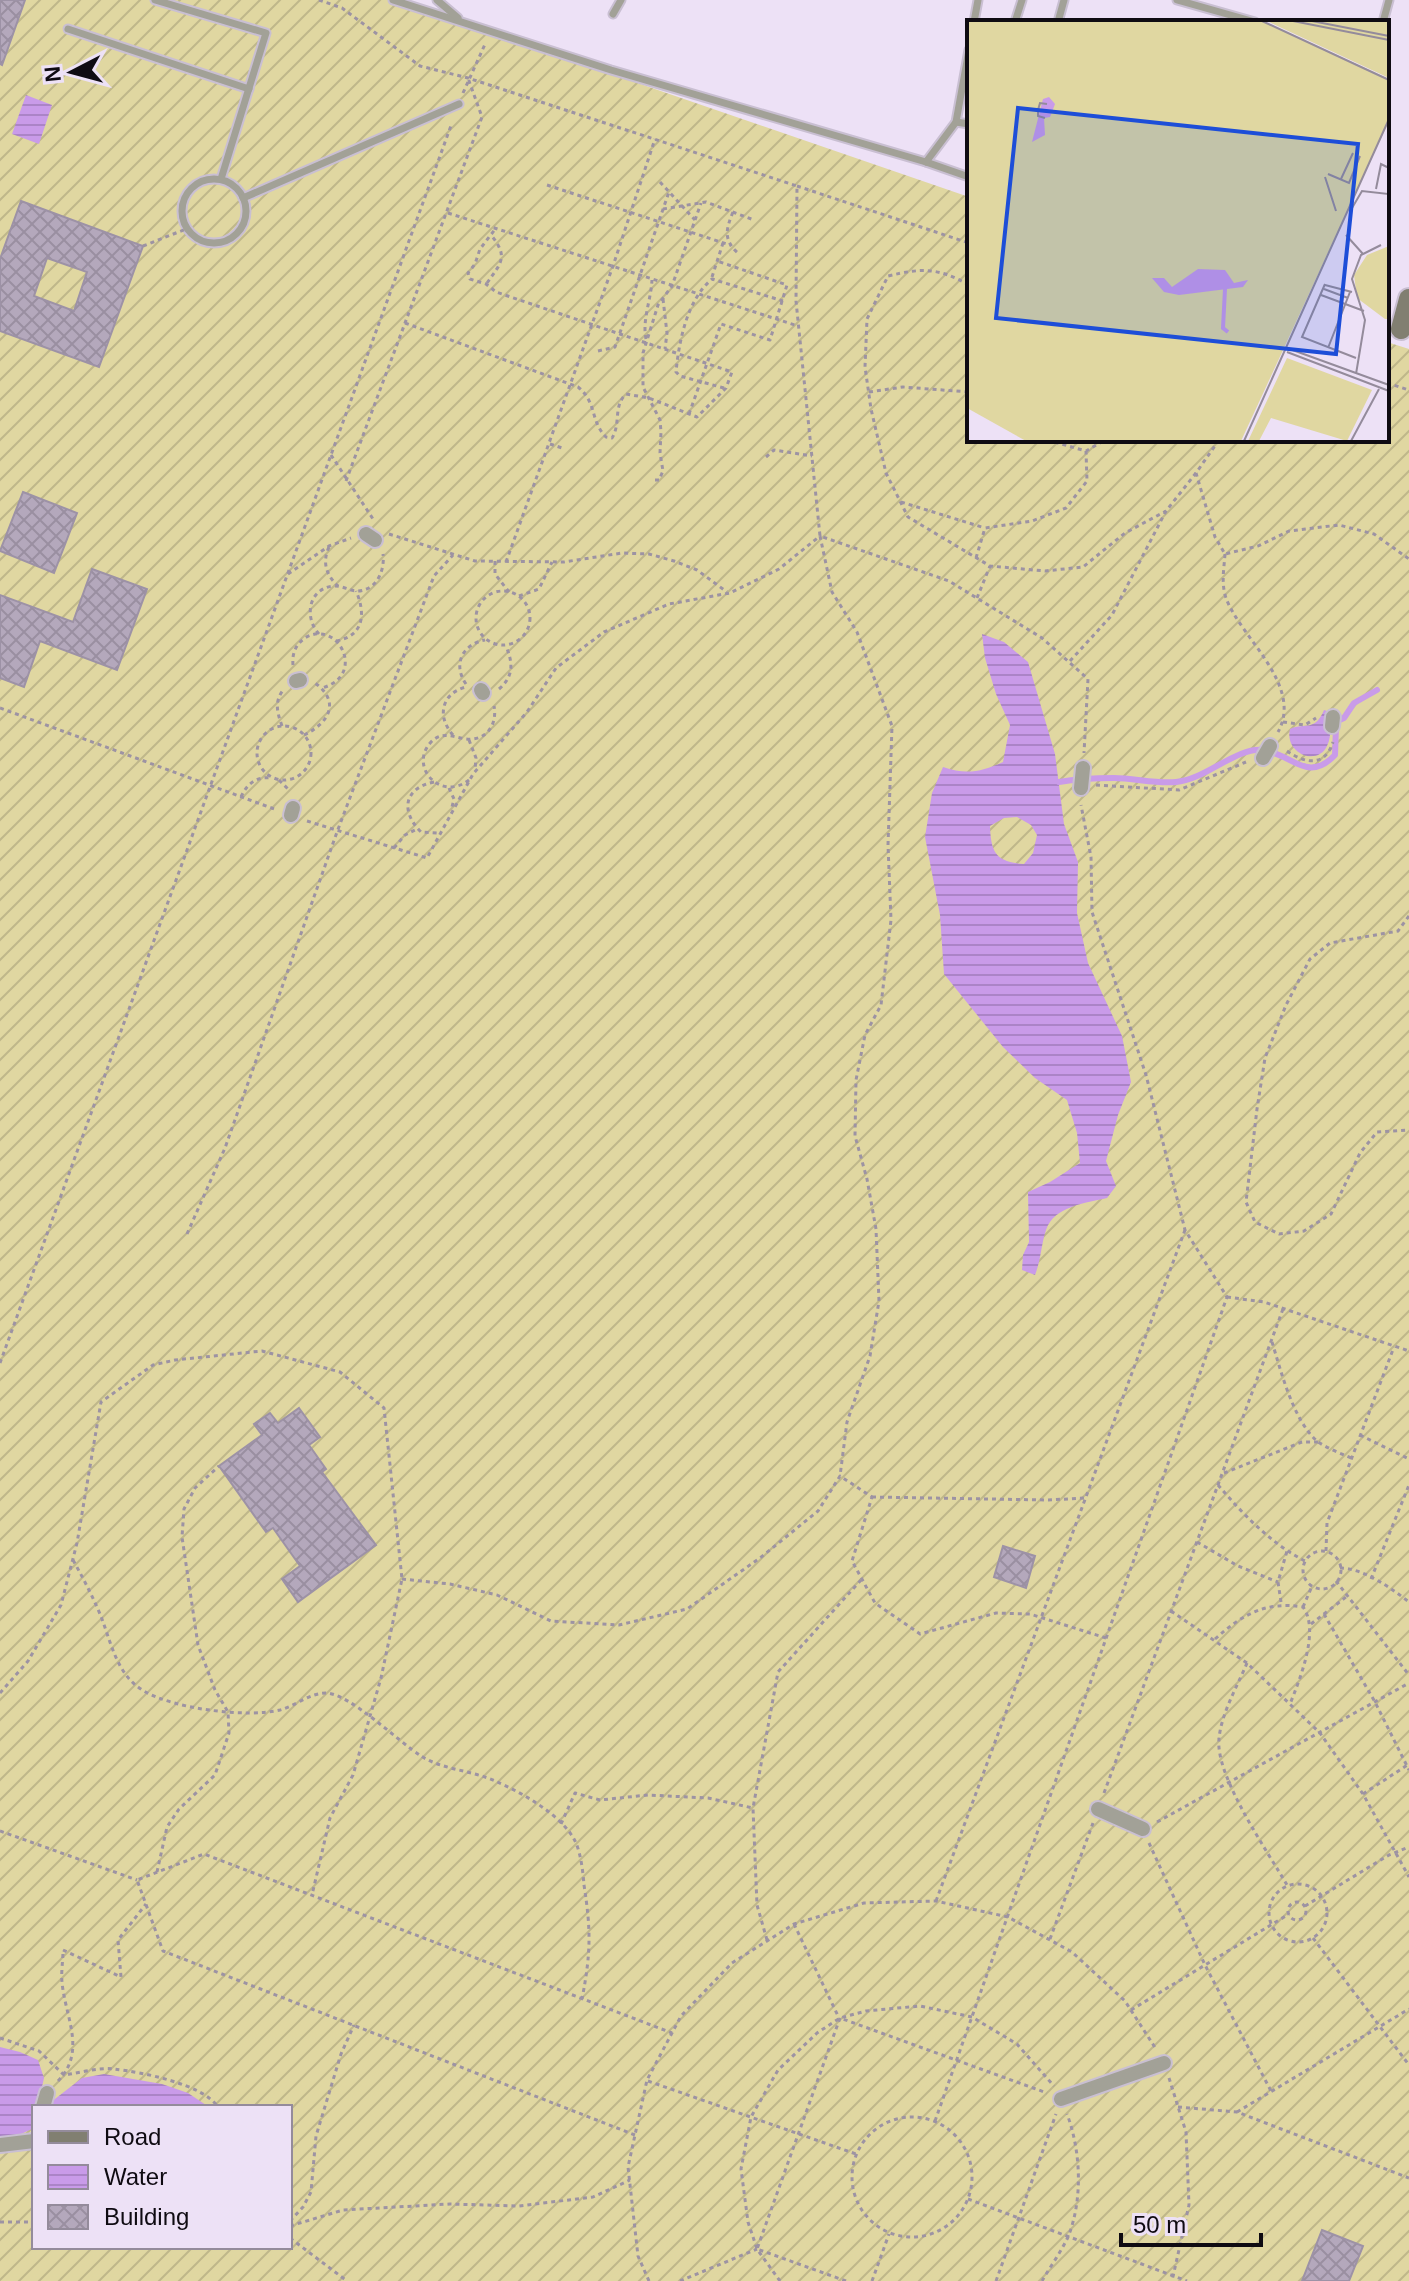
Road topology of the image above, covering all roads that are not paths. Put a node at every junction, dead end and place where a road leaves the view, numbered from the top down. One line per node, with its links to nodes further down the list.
1 (155, 0): 19 (lane)
2 (393, 0): 16 (lane)
3 (437, 0): 16 (lane)
4 (621, 0): 10 (lane)
5 (978, 0): 11 (lane)
6 (1022, 0): 12 (lane)
7 (1064, 0): 13 (lane)
8 (1177, 0): 14 (lane)
9 (1389, 0): 15 (lane)
10 (613, 14)
11 (974, 20)
12 (1016, 20)
13 (1059, 20)
14 (1248, 20)
15 (1384, 20)
16 (463, 22): 23 (lane)
17 (68, 29): 19 (lane)
18 (967, 61): 21 (lane)
19 (249, 89): 25 (lane)
20 (459, 104): 26 (lane)
21 (956, 122): 22 (lane); 23 (lane)
22 (967, 124)
23 (926, 162): 24 (lane)
24 (967, 176)
25 (221, 179): 26 (lane); 26 (lane)
26 (243, 198)
27 (1409, 299): 28 (street)
28 (1399, 328)
29 (1083, 768): 30 (street)
30 (1081, 788)
31 (1098, 1809): 32 (street)
32 (1143, 1829)
33 (1164, 2063): 34 (street)
34 (1061, 2099)
35 (32, 2141): 36 (street)
36 (0, 2145)

